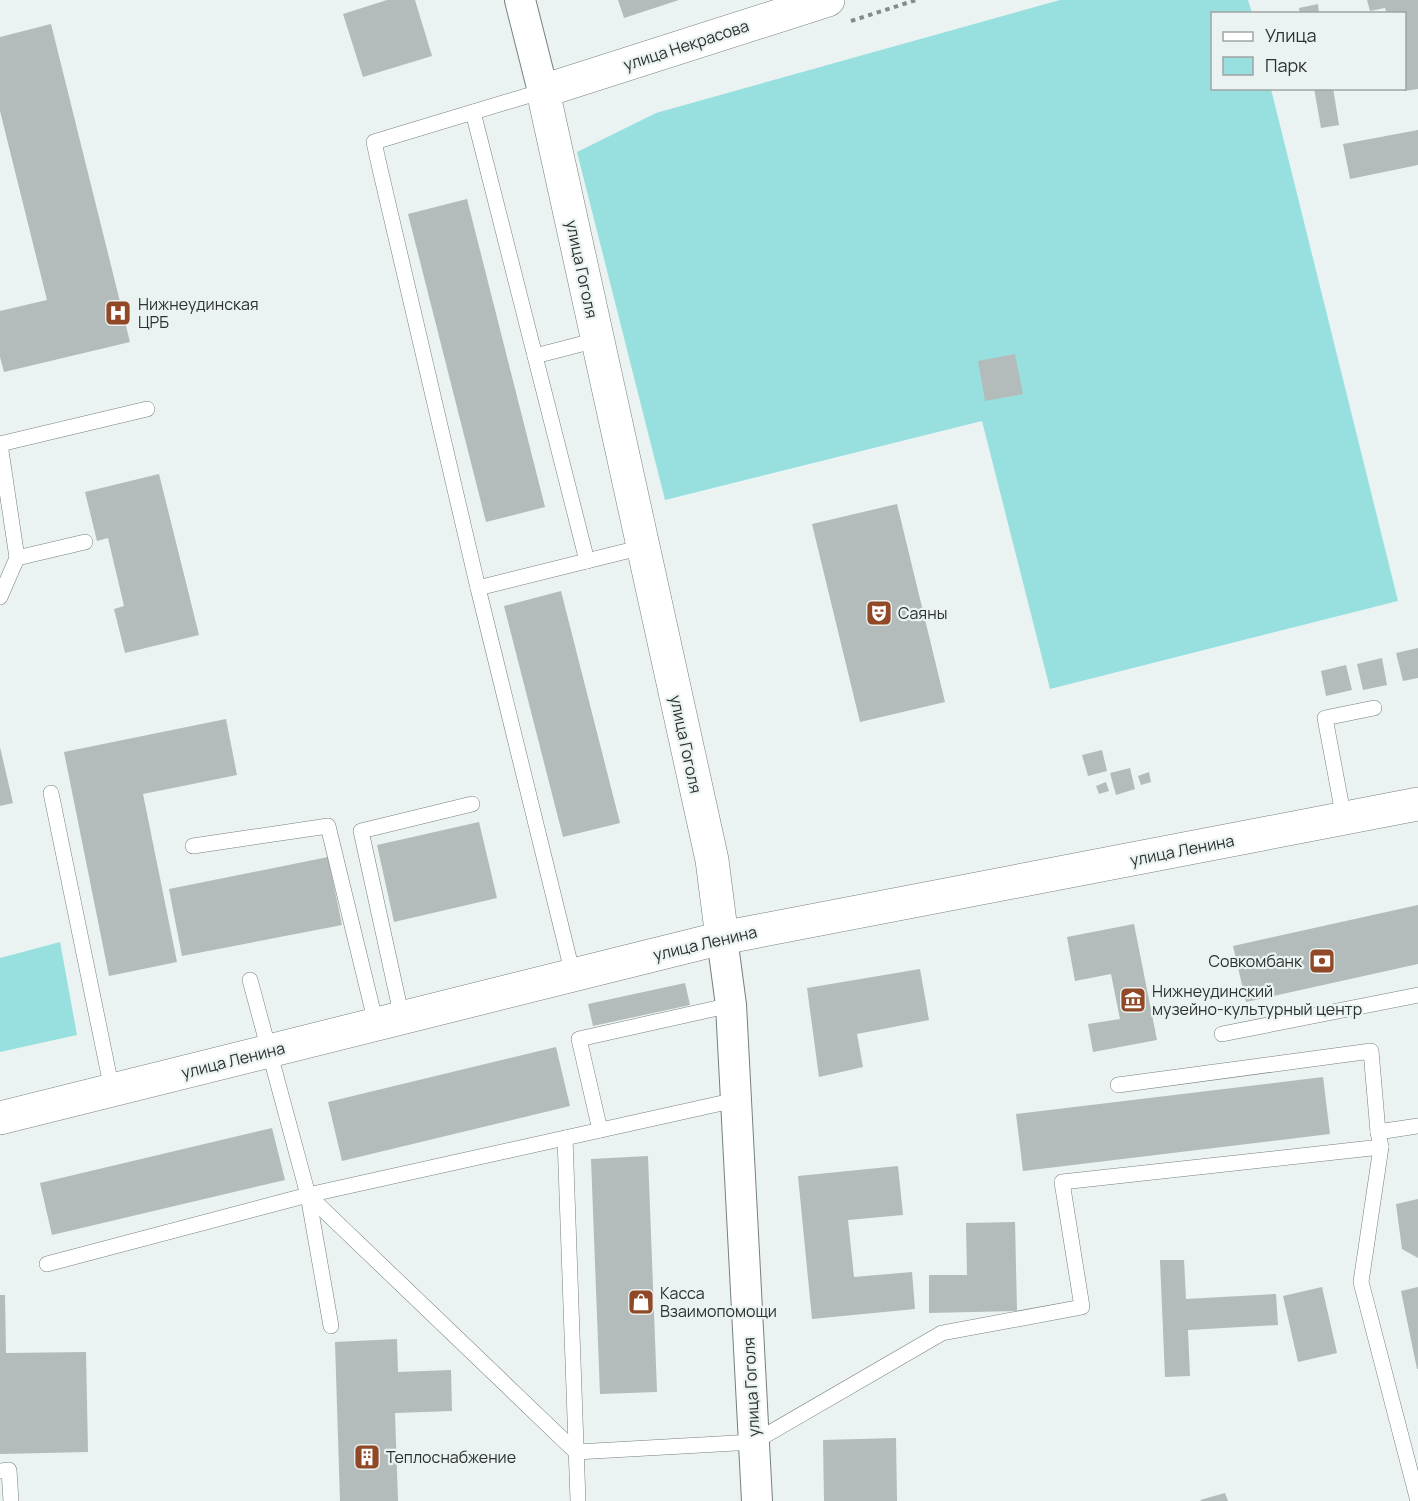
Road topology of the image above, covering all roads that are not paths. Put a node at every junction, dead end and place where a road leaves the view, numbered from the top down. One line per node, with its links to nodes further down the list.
1 (520, 0): 3 (street, улица Гоголя)
2 (828, 0): 3 (street, улица Некрасова)
3 (543, 91): 4 (lane); 5 (street, улица Гоголя)
4 (473, 112): 6 (lane); 13 (lane)
5 (597, 340): 6 (lane); 10 (street, улица Гоголя)
6 (535, 356): 12 (lane)
7 (147, 409): 8 (lane)
8 (0, 443): 11 (lane)
9 (85, 542): 11 (lane)
10 (643, 547): 12 (lane); 21 (street, улица Гоголя)
11 (17, 558): 14 (lane)
12 (587, 561): 13 (lane)
13 (478, 588): 22 (lane)
14 (0, 597)
15 (1374, 708): 19 (lane)
16 (51, 793): 30 (lane)
17 (472, 804): 26 (lane)
18 (1418, 804): 19 (street, улица Ленина)
19 (1344, 819): 21 (street, улица Ленина)
20 (193, 846): 26 (lane)
21 (722, 938): 22 (street, улица Ленина); 25 (street, улица Гоголя)
22 (573, 975): 26 (street, улица Ленина)
23 (250, 980): 28 (lane)
24 (1418, 995): 27 (lane)
25 (731, 1005): 31 (street, улица Гоголя); 34 (lane)
26 (389, 1021): 28 (street, улица Ленина)
27 (1222, 1034)
28 (270, 1051): 30 (street, улица Ленина); 38 (lane)
29 (1118, 1085): 35 (lane)
30 (112, 1090): 32 (street, улица Ленина)
31 (736, 1100): 34 (lane); 41 (street, улица Гоголя)
32 (0, 1118)
33 (1418, 1126): 35 (lane)
34 (600, 1130): 36 (lane)
35 (1378, 1132): 37 (lane)
36 (565, 1138): 38 (lane); 42 (lane)
37 (1381, 1147): 41 (lane); 47 (lane)
38 (308, 1195): 39 (lane); 40 (lane); 42 (lane)
39 (47, 1264)
40 (331, 1326)
41 (754, 1442): 42 (lane); 46 (street, улица Гоголя)
42 (576, 1452): 45 (lane)
43 (0, 1471): 44 (lane)
44 (11, 1501)
45 (578, 1501)
46 (757, 1501)
47 (1418, 1501)

